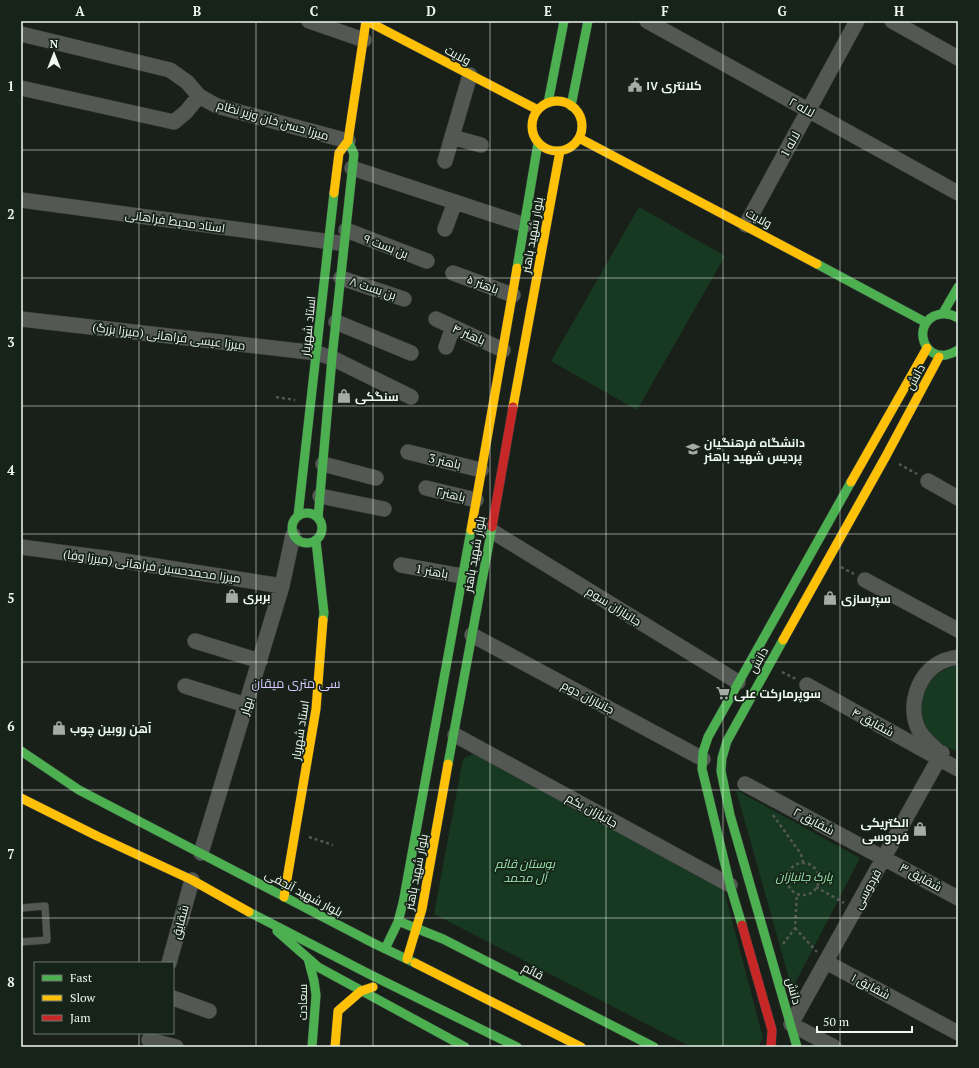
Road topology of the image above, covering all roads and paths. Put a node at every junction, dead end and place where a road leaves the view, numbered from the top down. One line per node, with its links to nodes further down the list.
1 (309, 21): 9 (street)
2 (367, 21): 9 (street, استاد شهریار); 11 (street, ولایت)
3 (564, 21): 14 (street)
4 (588, 21): 15 (street)
5 (647, 21): 17 (street, لاله ۲)
6 (857, 21): 17 (street, لاله 1)
7 (892, 21): 10 (street)
8 (22, 38): 13 (street, میرزا حسن خان وزیر نظام)
9 (364, 40): 20 (street, استاد شهریار)
10 (958, 58)
11 (470, 75): 16 (street, ولایت); 18 (street)
12 (21, 88): 13 (street)
13 (199, 96): 20 (street, میرزا حسن خان وزیر نظام)
14 (548, 103): 15 (street); 16 (street)
15 (571, 106): 19 (street)
16 (538, 110): 21 (street)
17 (808, 110): 26 (street, لاله ۲); 30 (street, لاله 1)
18 (452, 137): 22 (street); 24 (street)
19 (579, 138): 23 (street); 30 (street, ولایت)
20 (348, 141): 25 (street, استاد شهریار); 33 (street, استاد شهریار)
21 (538, 143): 23 (street); 29 (street, بلوار شهید باهنر)
22 (481, 145)
23 (560, 151): 69 (street, بلوار شهید باهنر)
24 (445, 160)
25 (352, 168): 28 (street); 32 (street, استاد شهریار)
26 (958, 193)
27 (21, 200): 33 (street, استاد محیط فراهانی)
28 (455, 202): 29 (street); 31 (street)
29 (525, 225): 38 (street, بلوار شهید باهنر)
30 (746, 225): 45 (street, ولایت)
31 (445, 229)
32 (345, 237): 33 (street, استاد محیط فراهانی); 34 (street, بن بست ۹); 36 (street, استاد شهریار)
33 (329, 241): 50 (street, استاد شهریار)
34 (427, 261)
35 (453, 273): 38 (street, باهنر ۵)
36 (341, 278): 39 (street, بن بست ۸); 44 (street, استاد شهریار)
37 (958, 287): 40 (street)
38 (513, 295): 49 (street, بلوار شهید باهنر)
39 (404, 299)
40 (943, 312): 41 (street); 45 (street)
41 (958, 318)
42 (436, 319): 46 (street, باهنر ۴)
43 (21, 320): 50 (street, میرزا عیسی فراهانی (میرزا بزرگ))
44 (336, 322): 52 (street); 54 (street, استاد شهریار)
45 (925, 322): 48 (street)
46 (453, 327): 47 (street); 49 (street, باهنر ۴)
47 (446, 347)
48 (928, 348): 53 (street); 84 (street, دانش)
49 (503, 350): 59 (street, بلوار شهید باهنر)
50 (317, 353): 54 (street, میرزا عیسی فراهانی (میرزا بزرگ)); 67 (street, استاد شهریار)
51 (956, 353): 53 (street)
52 (411, 354)
53 (940, 355): 57 (street, دانش)
54 (332, 358): 55 (street, میرزا عیسی فراهانی (میرزا بزرگ)); 58 (street, استاد شهریار)
55 (411, 397)
56 (408, 452): 59 (street, باهنر 3)
57 (886, 456): 61 (path); 73 (street, دانش)
58 (323, 464): 60 (street); 63 (street, استاد شهریار)
59 (481, 470): 65 (street, بلوار شهید باهنر)
60 (376, 478)
61 (928, 481): 64 (street)
62 (426, 488): 65 (street, باهنر۲)
63 (320, 496): 66 (street); 68 (street, استاد شهریار)
64 (958, 498)
65 (476, 500): 75 (street, بلوار شهید باهنر)
66 (384, 509)
67 (298, 516): 68 (street); 70 (street)
68 (318, 518): 71 (street)
69 (490, 530): 79 (street, بلوار شهید باهنر); 84 (street, جانبازان سوم)
70 (293, 535): 71 (street); 77 (street, بهار)
71 (316, 541): 97 (street, استاد شهریار)
72 (21, 548): 77 (street, میرزا محمدحسین فراهانی (میرزا وفا))
73 (828, 559): 76 (path); 83 (street, دانش)
74 (401, 565): 75 (street, باهنر 1)
75 (462, 576): 101 (street, بلوار شهید باهنر)
76 (865, 580): 78 (street)
77 (282, 586): 82 (street, بهار)
78 (958, 630)
79 (472, 635): 88 (street, بلوار شهید باهنر); 92 (street, جانبازان دوم)
80 (195, 642): 82 (street)
81 (958, 657): 90 (street)
82 (260, 661): 87 (street, بهار)
83 (768, 666): 85 (path); 127 (street, دانش)
84 (738, 682): 92 (street, دانش)
85 (807, 685): 90 (street, شقایق ۴)
86 (185, 686): 87 (street)
87 (246, 705): 99 (street, بهار)
88 (455, 735): 103 (street, بلوار شهید باهنر); 105 (street, جانبازان یکم)
89 (23, 755): 99 (street, بلوار شهید آنجفی)
90 (940, 756): 91 (street); 93 (street); 100 (street, فردوسی)
91 (958, 758)
92 (703, 760): 105 (street, دانش)
93 (958, 769)
94 (745, 784): 95 (street, شقایق ۲)
95 (762, 793): 100 (street, شقایق ۲); 102 (path)
96 (21, 798): 104 (street)
97 (296, 832): 98 (path); 108 (street, استاد شهریار)
98 (333, 845)
99 (201, 853): 108 (street, بلوار شهید آنجفی)
100 (884, 857): 109 (street, شقایق ۳); 111 (street, فردوسی)
101 (410, 863): 103 (street); 113 (street, بلوار شهید باهنر)
102 (803, 863): 106 (path); 107 (path)
103 (430, 867): 114 (street, بلوار شهید باهنر)
104 (192, 880): 112 (street); 119 (street, شقایق)
105 (730, 885): 128 (street, دانش)
106 (816, 887): 107 (path); 111 (path)
107 (797, 894): 120 (path)
108 (284, 897): 116 (street, بلوار شهید آنجفی)
109 (958, 898)
110 (21, 908): 115 (lane)
111 (855, 909): 120 (street, فردوسی)
112 (264, 920): 117 (street); 121 (street)
113 (398, 922): 114 (street, قائم); 116 (street, بلوار شهید باهنر)
114 (417, 928): 118 (street, بلوار شهید باهنر); 137 (street, قائم)
115 (21, 942)
116 (385, 949): 118 (street, بلوار شهید آنجفی)
117 (308, 958): 122 (street); 124 (street, سعادت)
118 (407, 959): 136 (street, بلوار شهید آنجفی)
119 (169, 962)
120 (826, 962): 127 (street, فردوسی); 129 (street, شقایق ۱)
121 (388, 983): 122 (street); 135 (street)
122 (361, 991): 126 (street); 134 (street)
123 (174, 998): 125 (street)
124 (315, 1008): 126 (street); 132 (street, سعادت)
125 (209, 1011)
126 (338, 1011): 133 (street)
127 (791, 1024): 128 (street); 139 (street, دانش); 140 (street)
128 (772, 1030): 138 (street)
129 (958, 1033)
130 (149, 1040): 131 (street)
131 (176, 1047)
132 (312, 1047)
133 (335, 1047)
134 (465, 1047)
135 (517, 1047)
136 (581, 1047)
137 (654, 1047)
138 (770, 1047)
139 (797, 1047)
140 (834, 1047)

